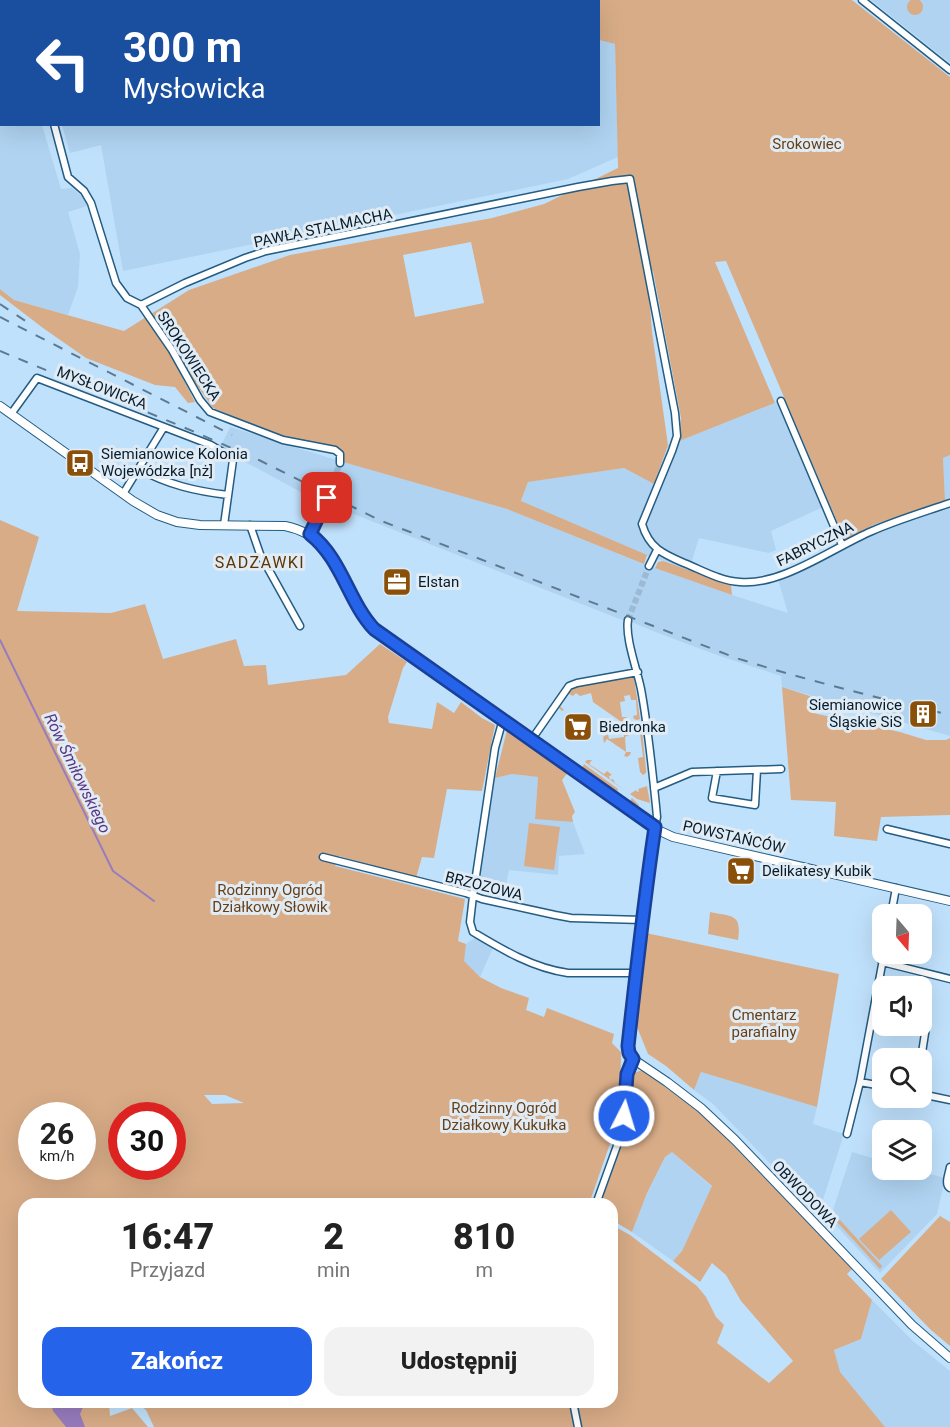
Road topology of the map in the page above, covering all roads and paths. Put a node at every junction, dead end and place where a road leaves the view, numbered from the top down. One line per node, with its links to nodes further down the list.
1 (862, 0): 2 (street)
2 (950, 70)
3 (55, 126): 4 (street, SROKOWIECKA)
4 (141, 304): 9 (street, SROKOWIECKA); 19 (street, PAWŁA STALMACHA)
5 (781, 401): 18 (street)
6 (0, 406): 7 (street)
7 (11, 414): 8 (street, MYSŁOWICKA); 11 (street)
8 (164, 428): 10 (street); 12 (street, MYSŁOWICKA)
9 (340, 463)
10 (139, 468): 11 (street); 12 (street)
11 (123, 494): 15 (street)
12 (228, 495): 15 (street, MYSŁOWICKA)
13 (327, 498): 17 (street)
14 (950, 503): 18 (street, FABRYCZNA)
15 (224, 525): 16 (street)
16 (250, 525): 17 (street); 22 (street)
17 (310, 534): 24 (street)
18 (842, 545): 19 (street, FABRYCZNA)
19 (657, 550): 20 (street)
20 (650, 566)
21 (628, 620): 23 (street)
22 (300, 626)
23 (638, 672): 25 (street); 29 (street)
24 (503, 719): 25 (street); 35 (street)
25 (532, 739): 30 (street)
26 (781, 769): 27 (street)
27 (756, 770): 28 (street); 28 (street)
28 (717, 771): 29 (street)
29 (654, 788): 30 (street)
30 (655, 827): 34 (street, POWSTAŃCÓW); 38 (street)
31 (887, 829): 32 (street)
32 (950, 844)
33 (323, 857): 35 (street, BRZOZOWA)
34 (896, 888): 36 (street, POWSTAŃCÓW); 37 (street)
35 (472, 896): 38 (street, BRZOZOWA); 41 (street)
36 (950, 902)
37 (893, 904)
38 (642, 920): 41 (street)
39 (882, 964): 44 (street)
40 (890, 964): 42 (street)
41 (635, 974): 43 (street)
42 (950, 979)
43 (633, 1059): 51 (street); 52 (street, OBWODOWA)
44 (860, 1082): 45 (street); 48 (street)
45 (872, 1084)
46 (932, 1096): 47 (street)
47 (950, 1100)
48 (847, 1134)
49 (950, 1167): 50 (street)
50 (950, 1188)
51 (598, 1198)
52 (950, 1358)
53 (574, 1408): 54 (street)
54 (578, 1427)

